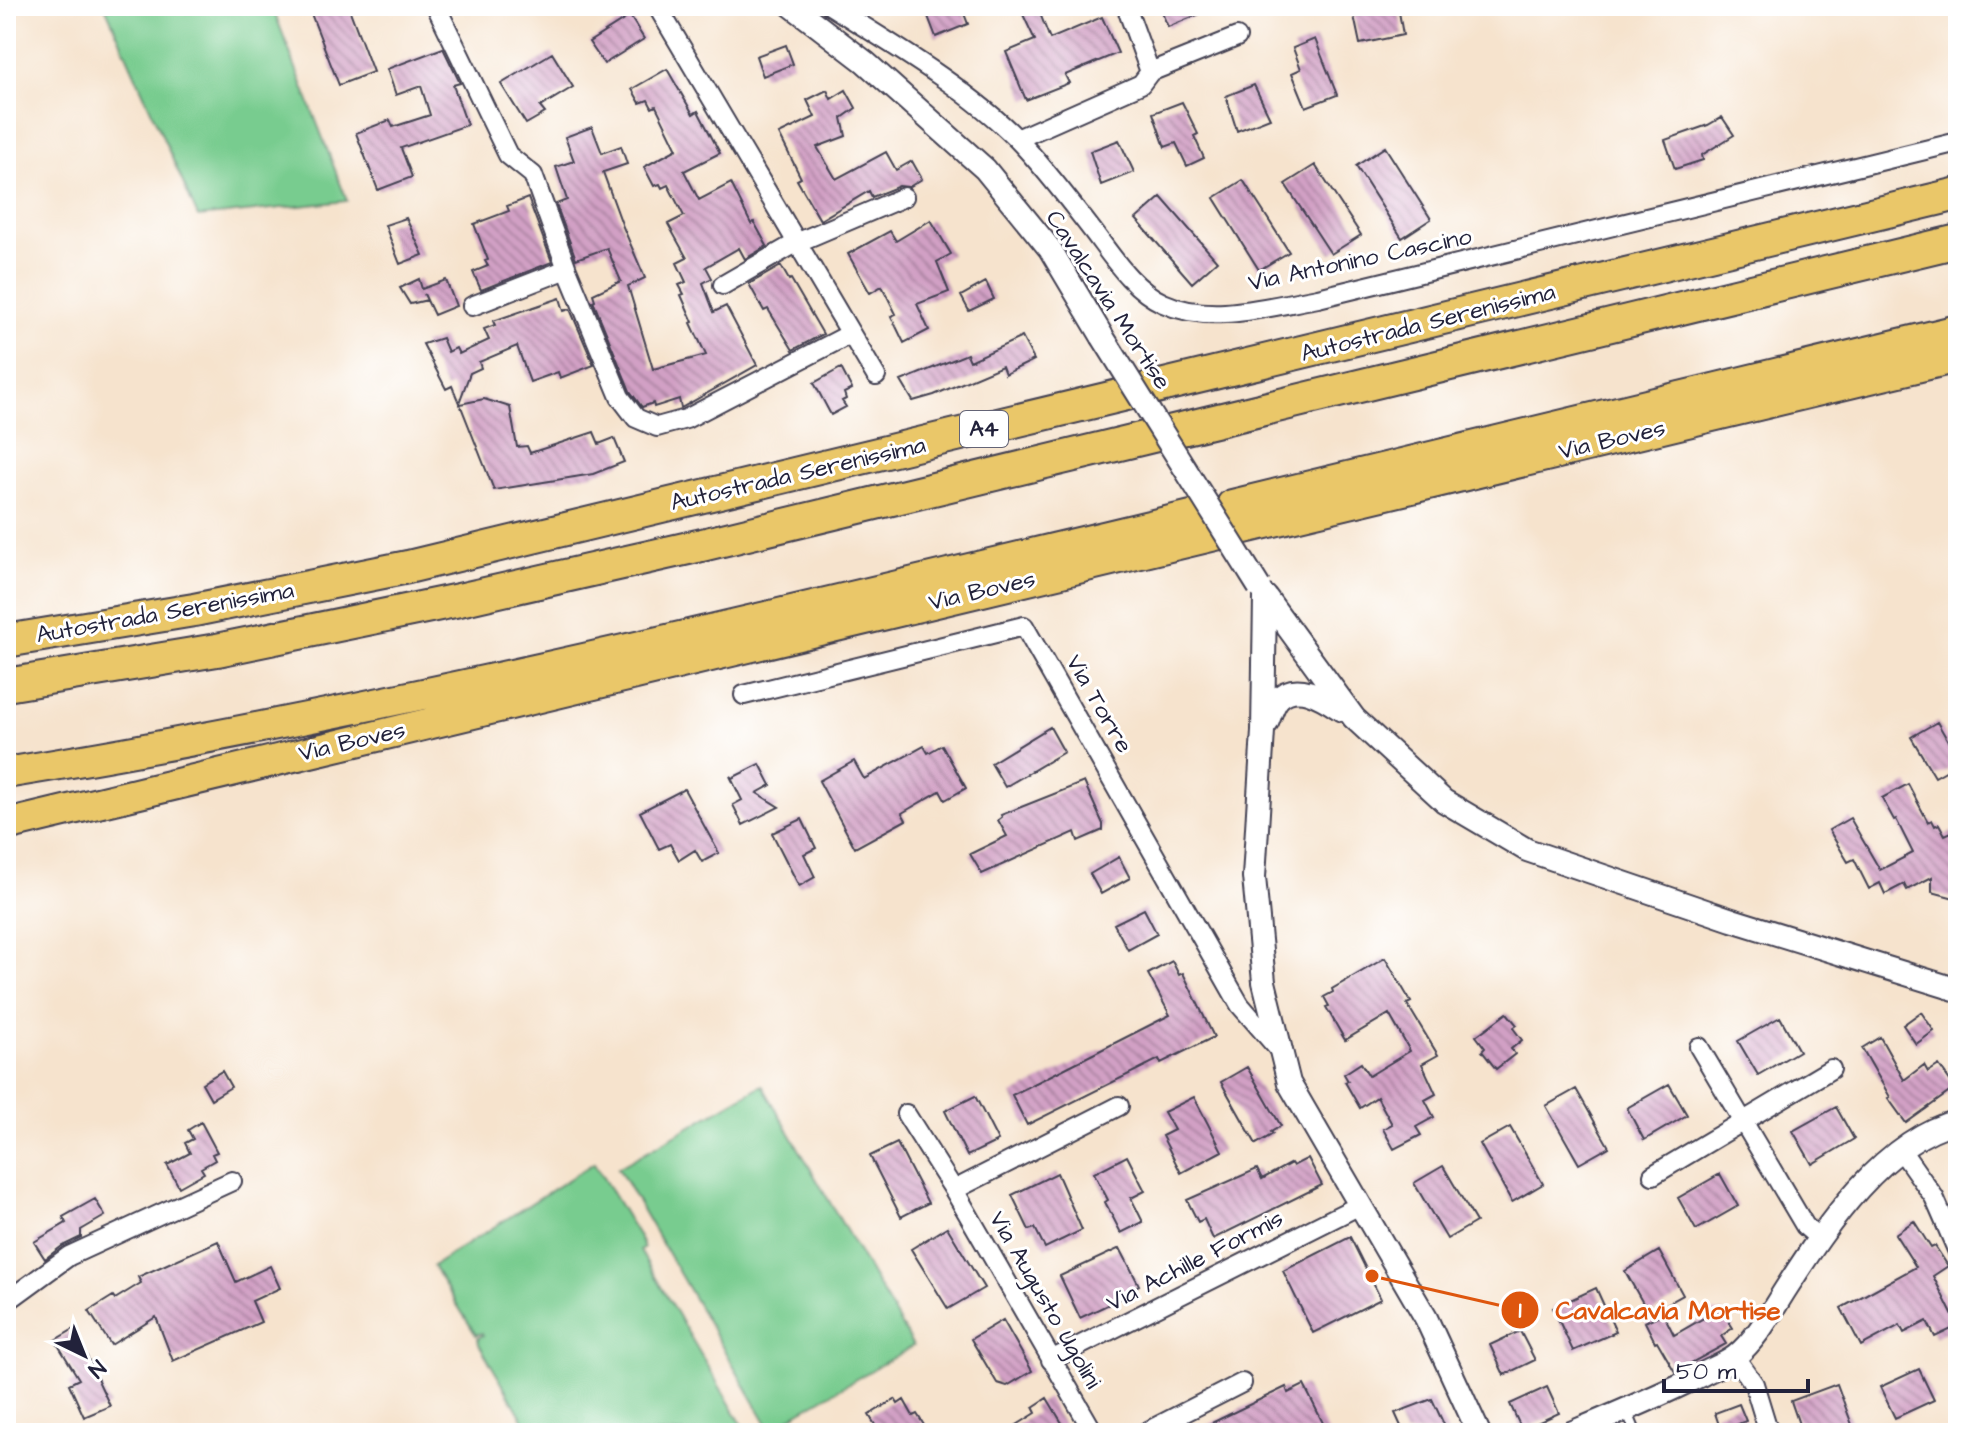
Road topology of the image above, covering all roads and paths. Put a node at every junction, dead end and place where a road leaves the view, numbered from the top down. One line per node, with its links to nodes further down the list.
1 (436, 6): 14 (street)
2 (657, 6): 13 (street)
3 (792, 6): 23 (street, Cavalcavia Mortise, bridge)
4 (831, 6): 8 (street, Via Antonino Cascino)
5 (1126, 6): 7 (street)
6 (1237, 37): 7 (street)
7 (1150, 72): 8 (street)
8 (1017, 139): 9 (street, Via Antonino Cascino)
9 (1958, 142)
10 (1958, 194): 24 (highway, Autostrada Serenissima / A4)
11 (904, 197): 13 (street)
12 (1958, 241): 25 (highway, Autostrada Serenissima / A4)
13 (796, 243): 15 (street); 18 (street)
14 (567, 269): 16 (street); 18 (street)
15 (723, 285)
16 (472, 306)
17 (1958, 330): 21 (highway, Via Boves)
18 (850, 334): 20 (street)
19 (1958, 357): 30 (highway, Via Boves)
20 (876, 376)
21 (1232, 505)
22 (1191, 516): 29 (highway, Via Boves)
23 (1262, 592): 27 (street, Cavalcavia Mortise); 28 (street, Cavalcavia Mortise)
24 (6, 641)
25 (6, 685)
26 (744, 695): 33 (street, Via Torre)
27 (1354, 718): 28 (street, Cavalcavia Mortise); 31 (street, Cavalcavia Mortise)
28 (1263, 731): 33 (street, Cavalcavia Mortise)
29 (6, 773)
30 (6, 825)
31 (1958, 990)
32 (1699, 1047): 37 (street)
33 (1281, 1052): 43 (street, Cavalcavia Mortise)
34 (1831, 1069): 37 (street)
35 (1119, 1106): 42 (street)
36 (906, 1114): 42 (street, Via Augusto Ugolini)
37 (1743, 1120): 40 (street); 44 (street)
38 (1958, 1121): 39 (street)
39 (1901, 1150): 44 (street); 45 (street)
40 (1653, 1175)
41 (232, 1181): 46 (street)
42 (954, 1190): 48 (street, Via Augusto Ugolini)
43 (1360, 1205): 48 (street, Via Achille Formis); 53 (street)
44 (1819, 1238): 47 (street)
45 (1958, 1252)
46 (6, 1302)
47 (1735, 1357): 50 (street); 56 (street)
48 (1051, 1360): 51 (street, Via Augusto Ugolini)
49 (1242, 1383): 52 (street)
50 (1626, 1409): 54 (street); 55 (lane)
51 (1094, 1433)
52 (1144, 1433)
53 (1479, 1433)
54 (1571, 1433)
55 (1636, 1433)
56 (1769, 1433)

